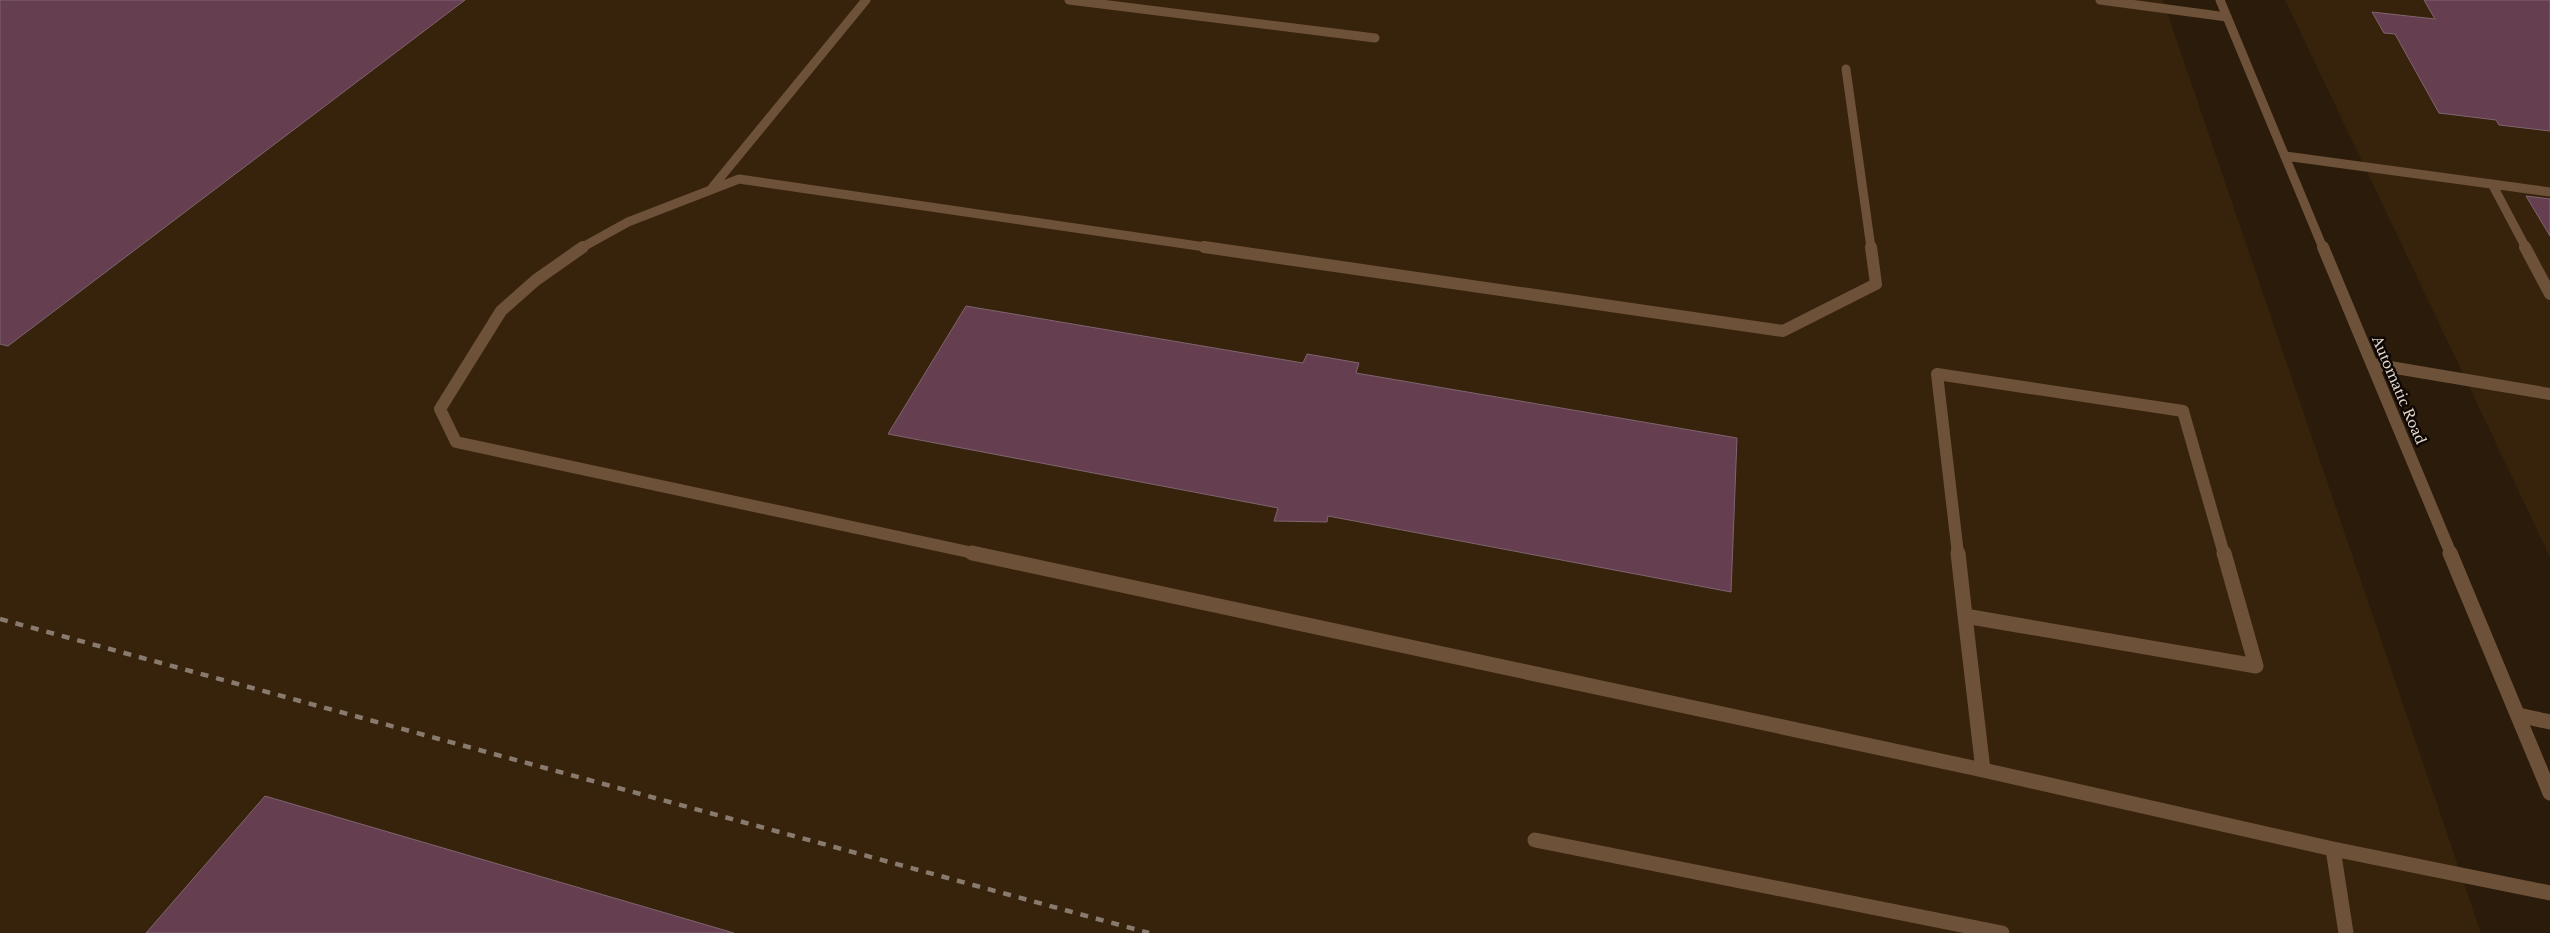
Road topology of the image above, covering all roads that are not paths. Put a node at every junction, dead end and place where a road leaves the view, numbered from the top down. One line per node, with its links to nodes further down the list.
1 (866, 0): 10 (street)
2 (1069, 0): 6 (street)
3 (2100, 0): 5 (street)
4 (2220, 0): 5 (street, Automatic Road)
5 (2227, 17): 8 (street, Automatic Road)
6 (1375, 38)
7 (1846, 70): 10 (street)
8 (2285, 156): 9 (street); 13 (street, Automatic Road)
9 (2492, 184): 11 (street); 12 (street)
10 (710, 190): 18 (street)
11 (2550, 192)
12 (2550, 294)
13 (2372, 364): 14 (street); 16 (street, Automatic Road)
14 (2550, 394)
15 (1965, 616): 15 (street); 18 (street)
16 (2518, 715): 17 (street); 19 (street, Automatic Road)
17 (2550, 722)
18 (1983, 770): 21 (street)
19 (2550, 793)
20 (1535, 840): 23 (street)
21 (2333, 849): 22 (street); 24 (street)
22 (2550, 893)
23 (2002, 933)
24 (2346, 933)

